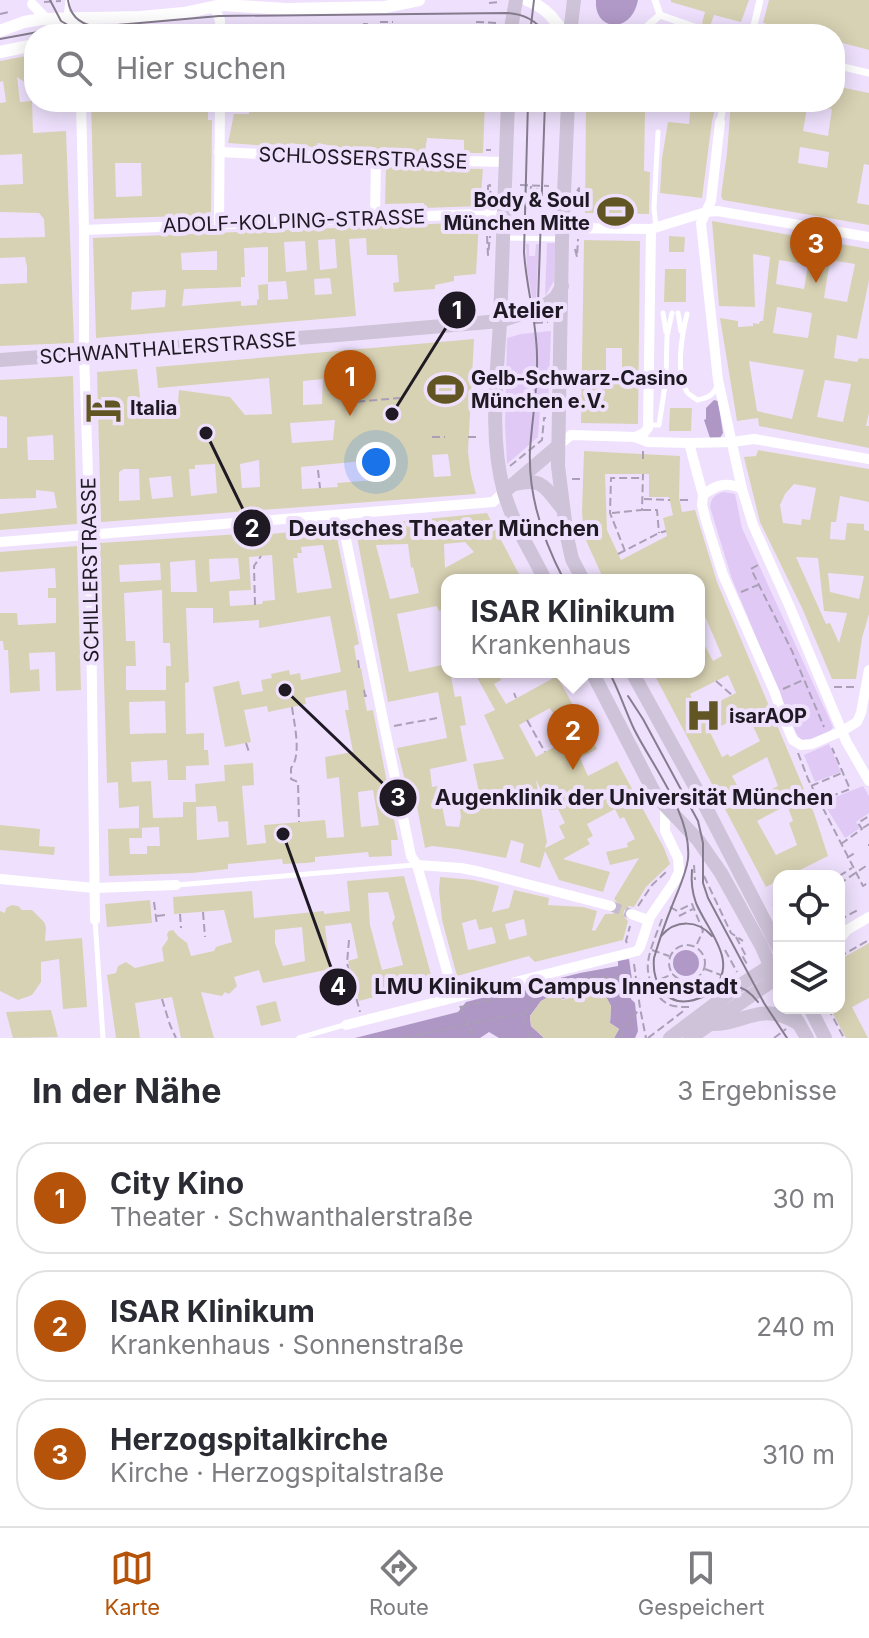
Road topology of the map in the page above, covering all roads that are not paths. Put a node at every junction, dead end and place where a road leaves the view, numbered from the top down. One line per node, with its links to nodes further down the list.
1 (68, 0): 11 (lane)
2 (419, 0): 9 (street)
3 (527, 0): 18 (street)
4 (574, 0): 19 (main road)
5 (655, 0): 10 (street)
6 (760, 0): 22 (street)
7 (508, 1): 17 (main road)
8 (32, 2): 12 (street); 13 (street)
9 (214, 7): 11 (street); 16 (street)
10 (660, 15): 20 (street); 21 (street)
11 (66, 18): 12 (street); 15 (lane)
12 (46, 19): 13 (street); 14 (street)
13 (24, 22): 23 (street)
14 (50, 24)
15 (62, 24)
16 (220, 24)
17 (503, 24)
18 (556, 24)
19 (571, 24)
20 (650, 24)
21 (687, 24)
22 (754, 24)
23 (0, 31)
24 (24, 47): 25 (street)
25 (0, 52)
26 (845, 67): 27 (street)
27 (869, 73)
28 (81, 112): 43 (street, SCHILLERSTRASSE)
29 (220, 112): 35 (street)
30 (508, 112): 37 (main road)
31 (568, 112): 44 (main road)
32 (722, 112): 33 (street)
33 (720, 122): 39 (street)
34 (658, 132): 42 (lane)
35 (219, 152): 36 (street, SCHLOSSERSTRASSE); 41 (street)
36 (376, 159): 37 (street, SCHLOSSERSTRASSE); 40 (street)
37 (506, 162): 38 (main road)
38 (494, 209): 40 (street, ADOLF-KOLPING-STRASSE); 45 (main road)
39 (706, 212): 42 (street); 46 (street); 55 (street)
40 (375, 217): 41 (street, ADOLF-KOLPING-STRASSE)
41 (219, 223): 43 (street, ADOLF-KOLPING-STRASSE)
42 (654, 229): 44 (street); 56 (street)
43 (84, 230): 53 (street, SCHILLERSTRASSE)
44 (562, 234): 45 (lane); 47 (main road)
45 (493, 237): 50 (main road)
46 (869, 237)
47 (562, 286): 50 (main road, SCHWANTHALERSTRASSE); 60 (main road)
48 (663, 313): 51 (lane)
49 (687, 314): 52 (lane)
50 (500, 321): 53 (main road, SCHWANTHALERSTRASSE); 62 (main road)
51 (667, 336): 52 (lane); 56 (lane)
52 (682, 336): 55 (lane)
53 (84, 354): 54 (main road, SCHWANTHALERSTRASSE); 67 (street, SCHILLERSTRASSE)
54 (0, 360)
55 (718, 380): 58 (street)
56 (654, 425): 57 (street)
57 (635, 437): 59 (street); 60 (street)
58 (732, 442): 59 (street); 61 (street); 63 (street)
59 (689, 443): 64 (street)
60 (558, 446): 62 (main road); 65 (main road)
61 (869, 459)
62 (509, 488): 65 (main road); 66 (street); 69 (main road)
63 (742, 489): 64 (street); 74 (street)
64 (702, 498): 74 (street)
65 (562, 508): 70 (main road)
66 (341, 515): 67 (street); 77 (street)
67 (90, 535): 68 (street); 80 (street, SCHILLERSTRASSE)
68 (0, 542)
69 (542, 574)
70 (580, 574)
71 (869, 670): 74 (street)
72 (595, 678): 76 (main road)
73 (635, 678): 87 (main road)
74 (842, 731): 75 (street)
75 (869, 781)
76 (665, 807): 85 (street); 88 (main road)
77 (417, 865): 79 (lane); 81 (street); 91 (street)
78 (0, 879): 80 (street)
79 (176, 885): 80 (street)
80 (94, 888): 84 (street, SCHILLERSTRASSE)
81 (611, 906)
82 (632, 914): 85 (street)
83 (868, 916): 86 (street)
84 (95, 920): 97 (lane, SCHILLERSTRASSE)
85 (648, 920): 91 (street)
86 (845, 929)
87 (775, 942)
88 (773, 966)
89 (773, 975): 99 (main road)
90 (773, 976): 94 (main road)
91 (454, 996): 96 (street)
92 (791, 1014): 95 (main road)
93 (813, 1014): 102 (main road)
94 (707, 1024): 95 (main road); 100 (main road)
95 (792, 1024): 101 (main road)
96 (346, 1025): 98 (lane)
97 (103, 1038)
98 (299, 1038)
99 (670, 1038)
100 (690, 1038)
101 (807, 1038)
102 (825, 1038)

